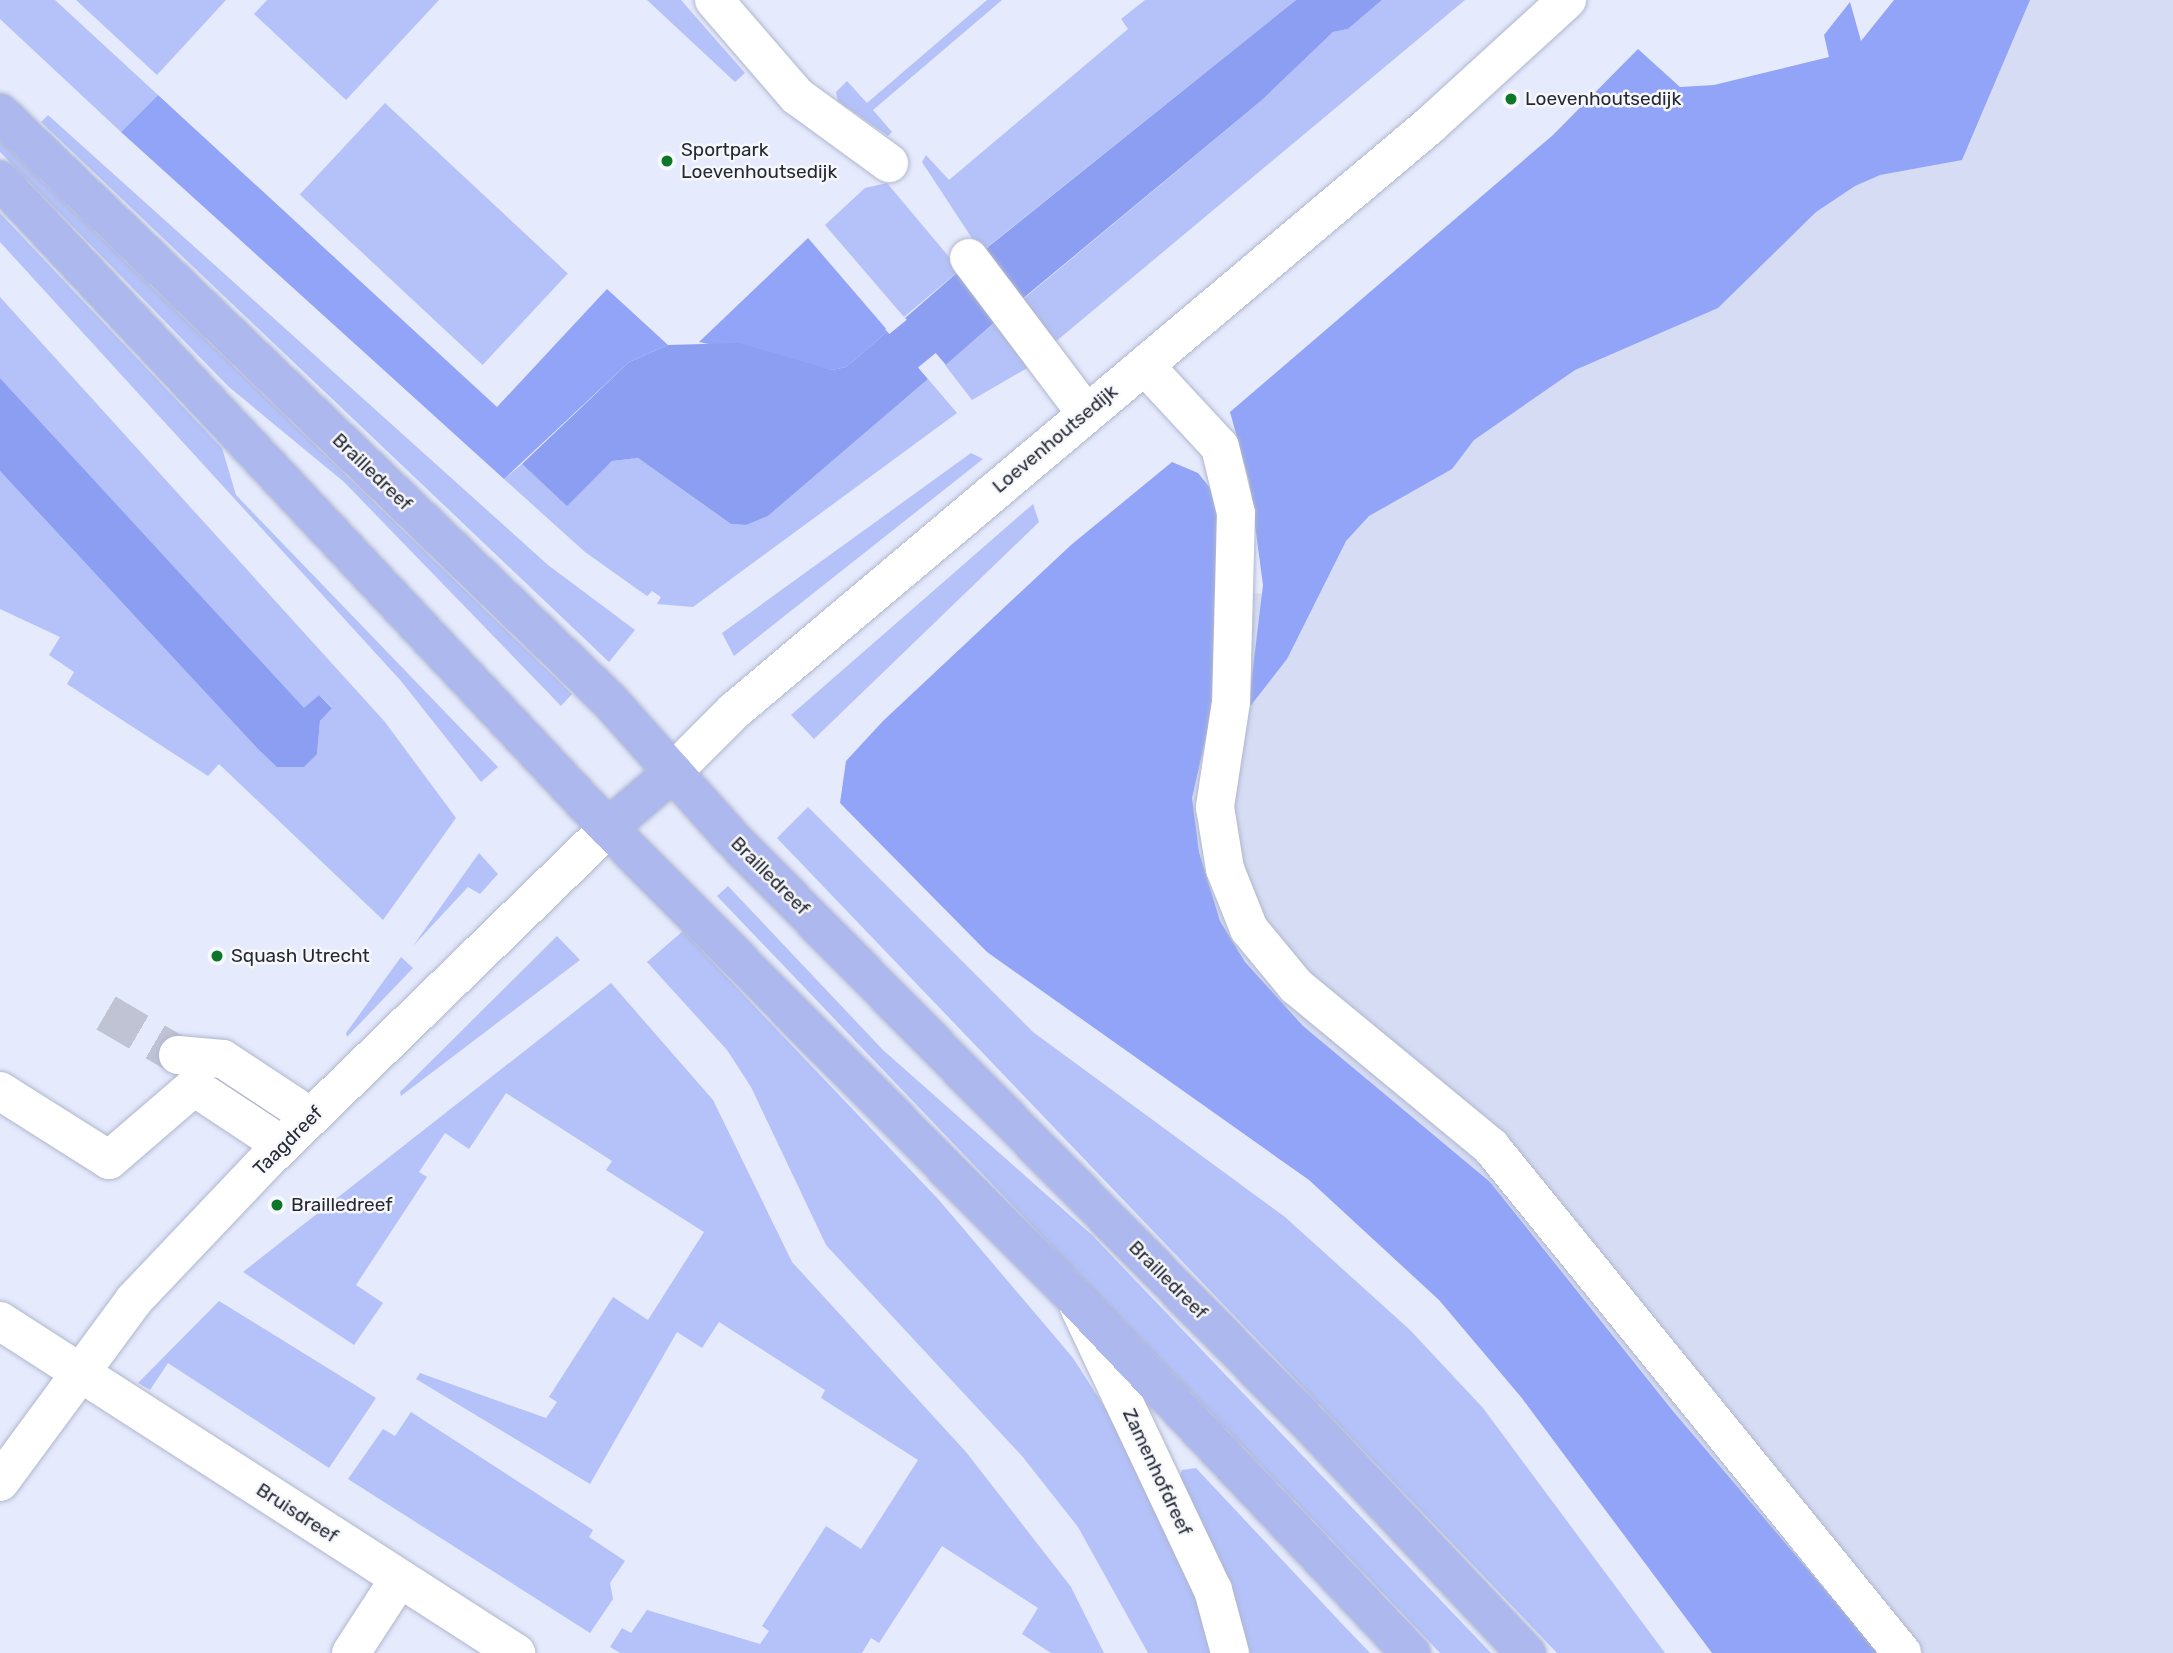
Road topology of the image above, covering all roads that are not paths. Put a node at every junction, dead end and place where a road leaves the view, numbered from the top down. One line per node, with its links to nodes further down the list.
1 (714, 0): 4 (street)
2 (1567, 0): 7 (street, Loevenhoutsedijk)
3 (0, 114): 9 (main road, Brailledreef)
4 (889, 163)
5 (0, 180): 10 (main road)
6 (969, 258): 8 (street)
7 (1145, 366): 8 (street, Loevenhoutsedijk); 25 (street)
8 (1085, 412): 9 (street, Loevenhoutsedijk)
9 (673, 772): 10 (main road); 24 (main road, Brailledreef)
10 (608, 828): 13 (street, Taagdreef); 15 (main road)
11 (178, 1055): 13 (street)
12 (0, 1091): 14 (street)
13 (311, 1117): 14 (street, Taagdreef)
14 (282, 1145): 17 (street, Taagdreef)
15 (1073, 1296): 22 (street, Zamenhofdreef); 23 (main road)
16 (0, 1321): 17 (street, Bruisdreef)
17 (78, 1372): 18 (street, Taagdreef); 19 (street, Bruisdreef)
18 (0, 1482)
19 (399, 1579): 20 (street); 21 (street, Bruisdreef)
20 (351, 1653)
21 (516, 1653)
22 (1230, 1653)
23 (1411, 1653)
24 (1526, 1653)
25 (1902, 1653)

